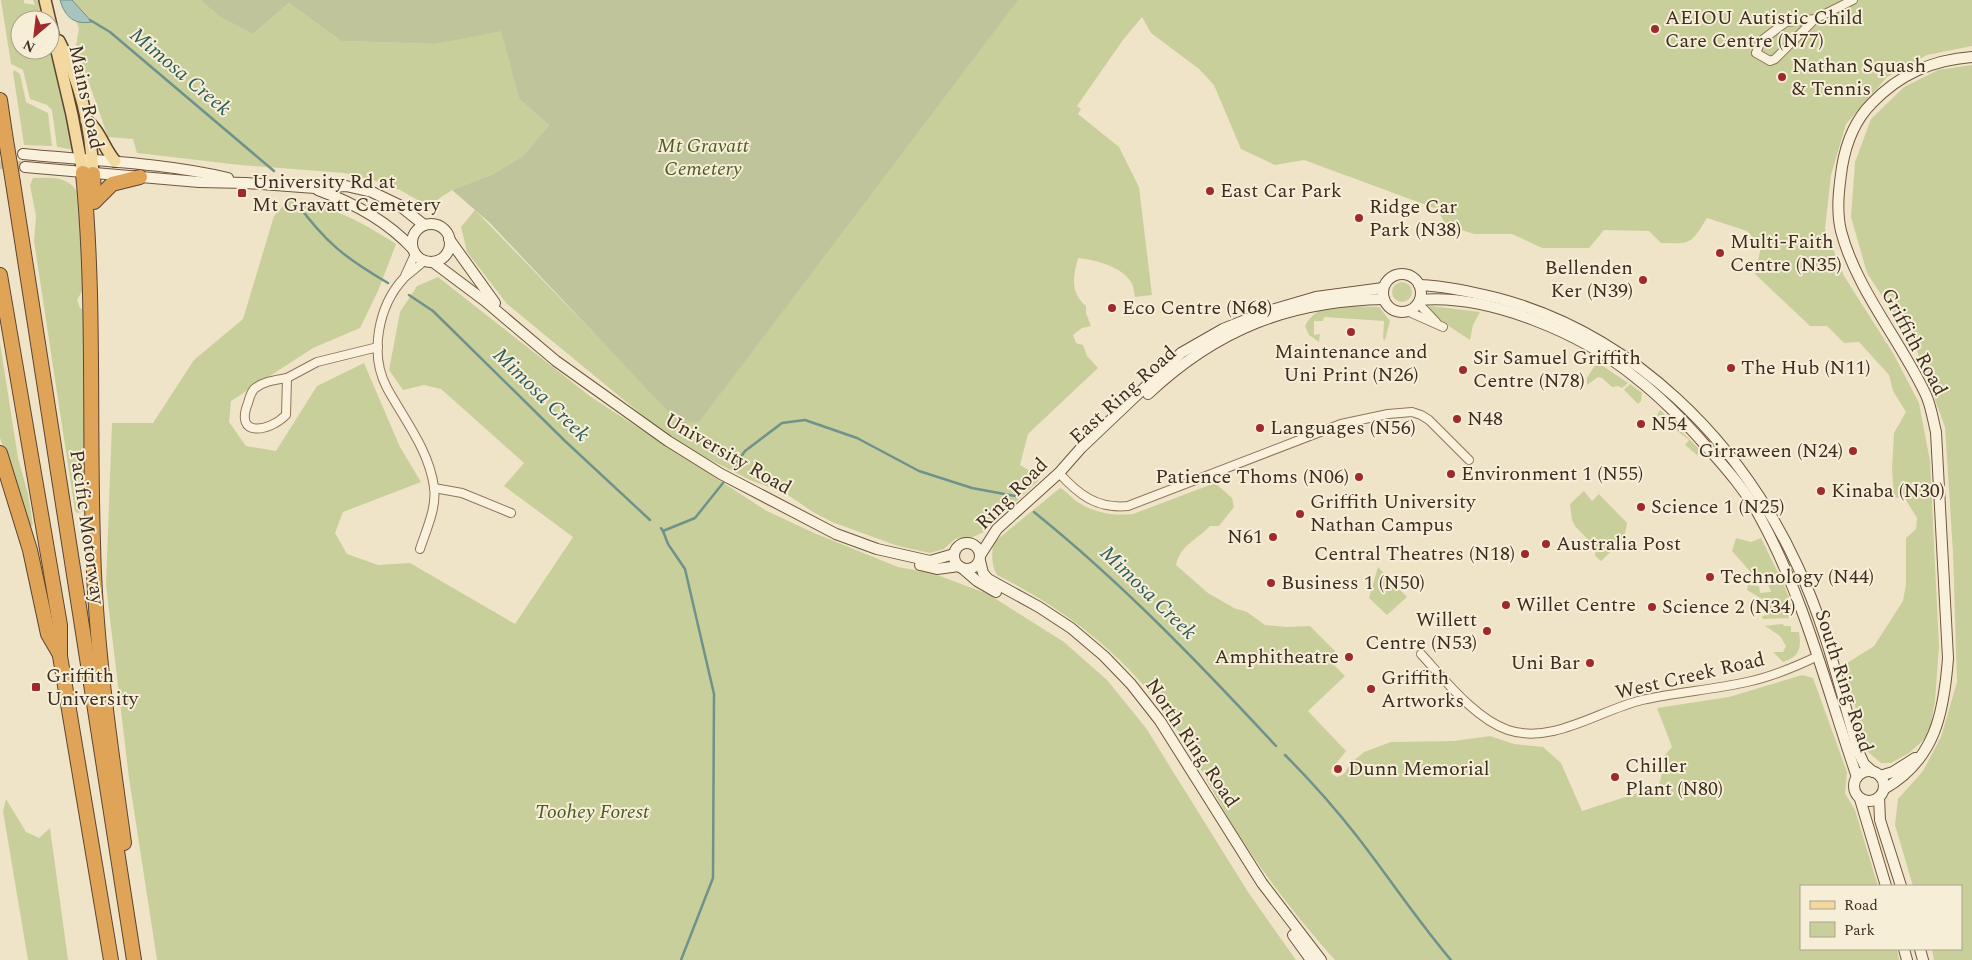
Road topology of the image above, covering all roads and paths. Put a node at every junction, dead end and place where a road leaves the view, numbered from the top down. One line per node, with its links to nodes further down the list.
1 (1853, 0): 2 (street)
2 (1815, 19): 2 (street)
3 (60, 43): 7 (main road)
4 (1972, 57): 47 (street, Griffith Road)
5 (60, 60): 10 (main road, Mains Road)
6 (0, 100): 54 (highway, Pacific Motorway, bridge)
7 (86, 120): 9 (main road); 10 (main road)
8 (23, 154): 10 (street)
9 (115, 161): 10 (street); 13 (street)
10 (87, 166): 11 (street); 12 (street); 15 (highway); 17 (highway)
11 (26, 167)
12 (140, 177): 13 (street); 15 (highway)
13 (246, 182): 14 (street)
14 (315, 188): 16 (street); 19 (street)
15 (94, 202): 17 (highway)
16 (424, 225): 18 (street); 19 (street)
17 (89, 236): 54 (highway)
18 (449, 239): 20 (street); 28 (street, University Road)
19 (414, 251): 20 (street); 22 (street)
20 (429, 262): 22 (street); 28 (street, University Road)
21 (0, 275): 45 (highway, Pacific Motorway)
22 (404, 278): 29 (street)
23 (1419, 286): 24 (street); 26 (street); 48 (street, South Ring Road)
24 (1384, 288): 25 (street); 32 (street, East Ring Road)
25 (1384, 300): 27 (street); 34 (street, East Ring Road)
26 (1419, 302): 27 (street); 27 (street); 46 (street, South Ring Road)
27 (1407, 311)
28 (510, 321): 40 (street, University Road)
29 (378, 347): 30 (street); 35 (street)
30 (287, 378): 30 (street)
31 (0, 453): 45 (highway)
32 (1069, 460): 34 (street, Ring Road)
33 (1469, 460): 34 (street)
34 (1059, 473): 37 (street, Ring Road)
35 (434, 488): 36 (street); 39 (street)
36 (511, 513)
37 (997, 529): 38 (street); 42 (street, Ring Road)
38 (971, 543): 41 (street); 42 (street)
39 (420, 549)
40 (880, 550): 41 (street, University Road); 43 (street)
41 (954, 554): 43 (street)
42 (980, 557): 43 (street); 58 (street, North Ring Road)
43 (960, 567): 57 (street, North Ring Road)
44 (1421, 654): 46 (street, West Creek Road)
45 (60, 656): 55 (highway, Pacific Motorway)
46 (1818, 656): 49 (street, South Ring Road)
47 (1926, 750): 48 (street, Griffith Road); 50 (street, Griffith Road)
48 (1876, 774): 49 (street); 50 (street)
49 (1857, 777): 51 (street)
50 (1881, 793): 51 (street); 53 (street)
51 (1860, 799): 52 (street)
52 (1886, 885)
53 (1901, 885)
54 (124, 886): 56 (highway, Pacific Motorway)
55 (111, 960)
56 (134, 960)
57 (1311, 960)
58 (1321, 960)

